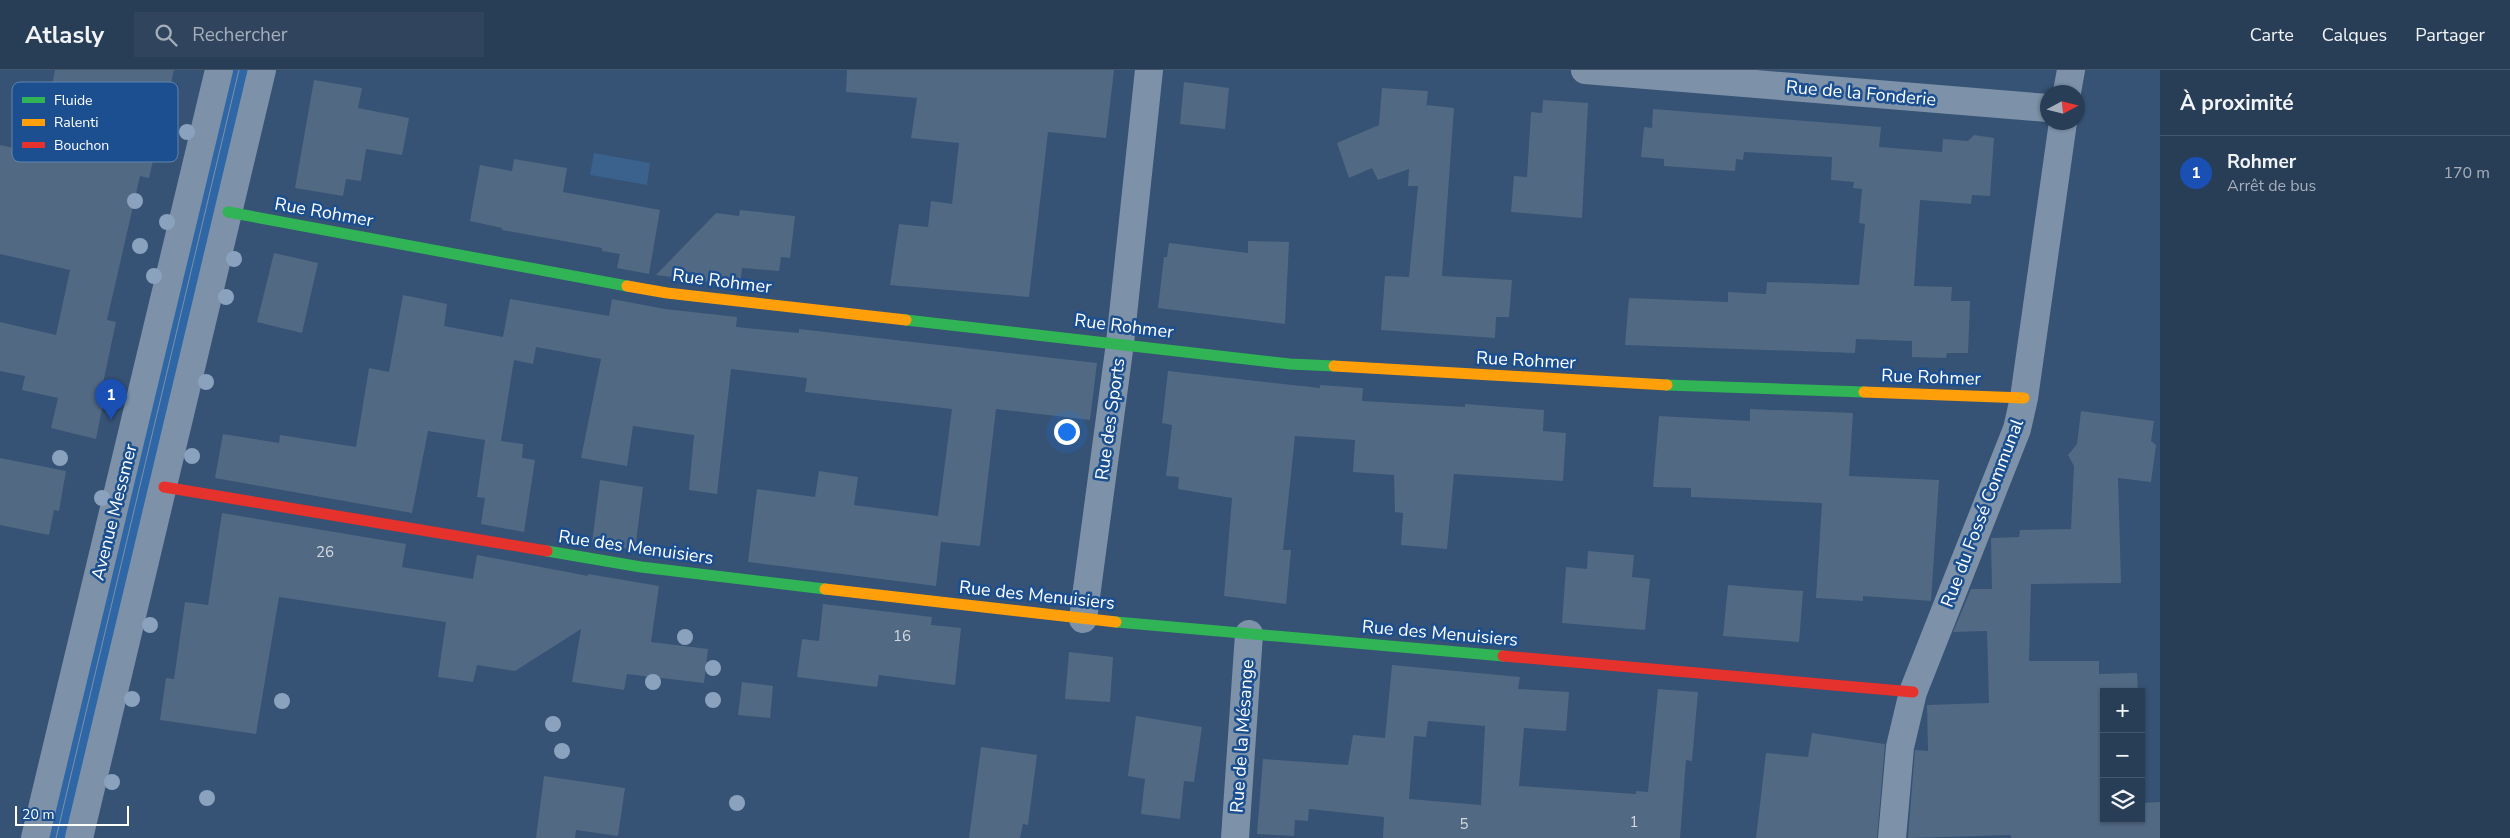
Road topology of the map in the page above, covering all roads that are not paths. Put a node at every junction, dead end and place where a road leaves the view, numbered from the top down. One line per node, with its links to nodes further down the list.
1 (219, 70): 16 (street, Avenue Messmer)
2 (262, 70): 9 (street)
3 (1149, 70): 10 (street, Rue des Sports)
4 (1585, 70): 7 (street, Rue de la Fonderie)
5 (2070, 70): 6 (street)
6 (2068, 85)
7 (2040, 107)
8 (2062, 130): 11 (street, Rue du Fossé Communal)
9 (228, 212): 10 (street, Rue Rohmer); 12 (street)
10 (1120, 343): 11 (street, Rue Rohmer); 13 (street, Rue des Sports)
11 (2024, 398): 15 (street, Rue du Fossé Communal)
12 (164, 488): 13 (street, Rue des Menuisiers); 17 (street)
13 (1083, 619): 14 (street, Rue des Menuisiers)
14 (1249, 634): 15 (street, Rue des Menuisiers); 18 (street, Rue de la Mésange)
15 (1913, 692): 19 (street, Rue du Fossé Communal)
16 (36, 838)
17 (80, 838)
18 (1235, 838)
19 (1892, 838)

